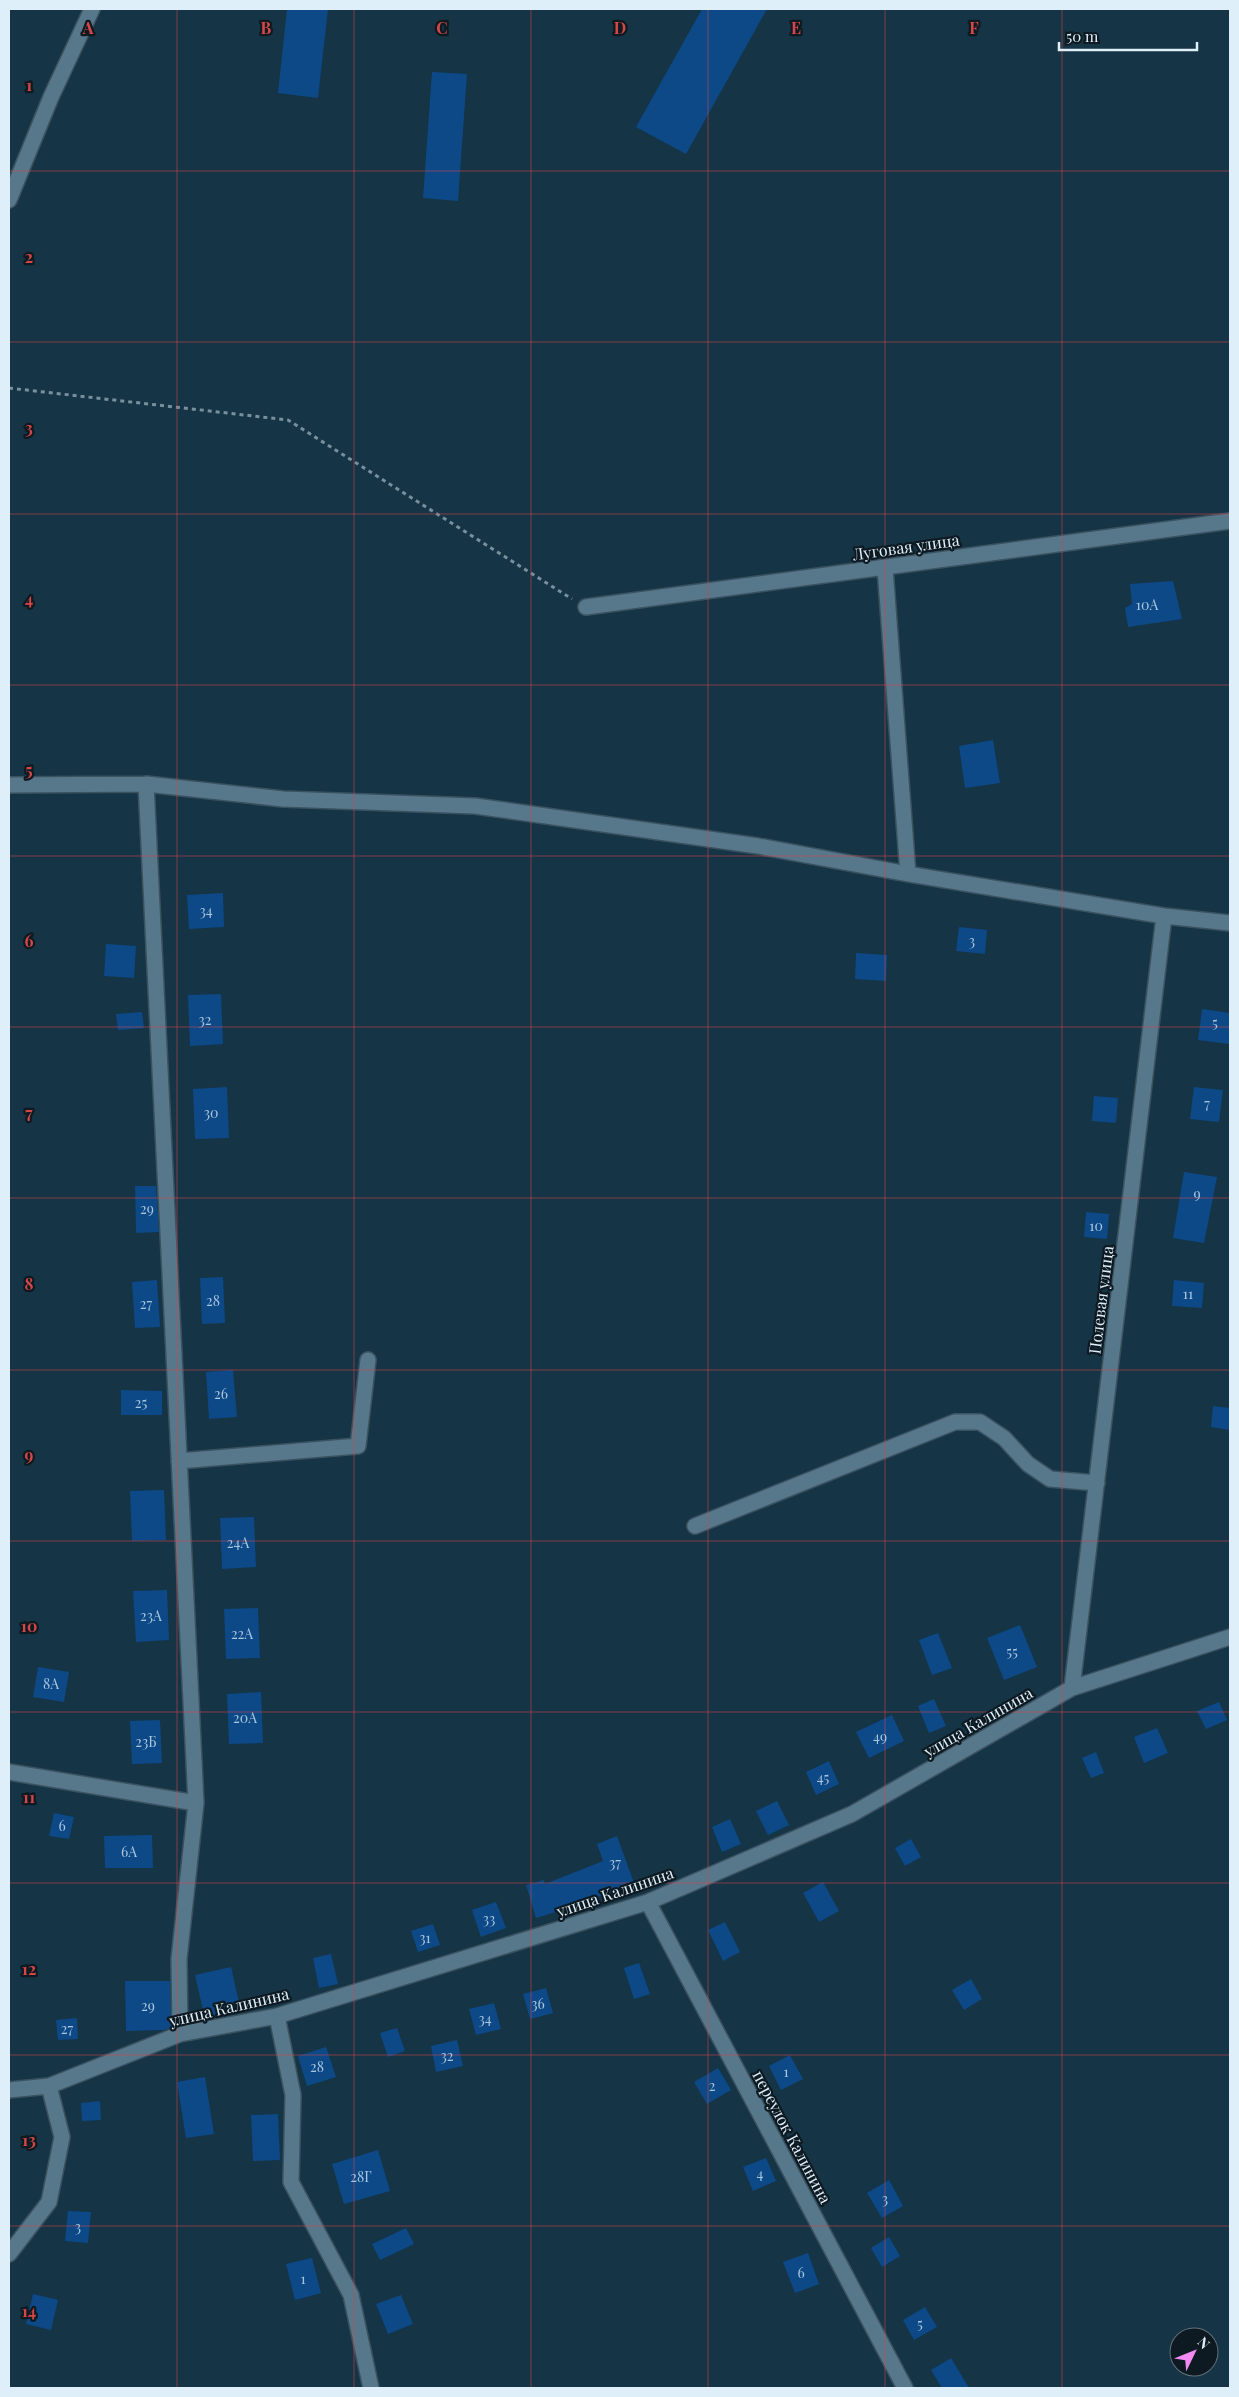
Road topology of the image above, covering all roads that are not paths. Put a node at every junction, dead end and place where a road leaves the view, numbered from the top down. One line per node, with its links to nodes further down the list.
1 (92, 9): 2 (street)
2 (9, 200)
3 (1230, 521): 4 (street, Луговая улица)
4 (885, 568): 5 (street, Луговая улица); 8 (street)
5 (586, 607)
6 (146, 784): 7 (street); 8 (street); 12 (street)
7 (9, 786)
8 (908, 874): 9 (street)
9 (1164, 916): 10 (street); 13 (street, Полевая улица)
10 (1230, 923)
11 (368, 1360): 12 (street)
12 (179, 1461): 18 (street)
13 (1097, 1483): 14 (street); 16 (street, Полевая улица)
14 (695, 1526)
15 (1230, 1637): 16 (street, улица Калинина)
16 (1072, 1688): 19 (street, улица Калинина)
17 (9, 1772): 18 (street)
18 (196, 1803): 21 (street)
19 (648, 1902): 20 (street, улица Калинина); 26 (street, переулок Калинина)
20 (277, 2016): 21 (street, улица Калинина); 25 (street)
21 (180, 2034): 22 (street, улица Калинина)
22 (49, 2086): 23 (street, улица Калинина); 24 (street)
23 (9, 2090)
24 (9, 2254)
25 (371, 2388)
26 (905, 2388)

